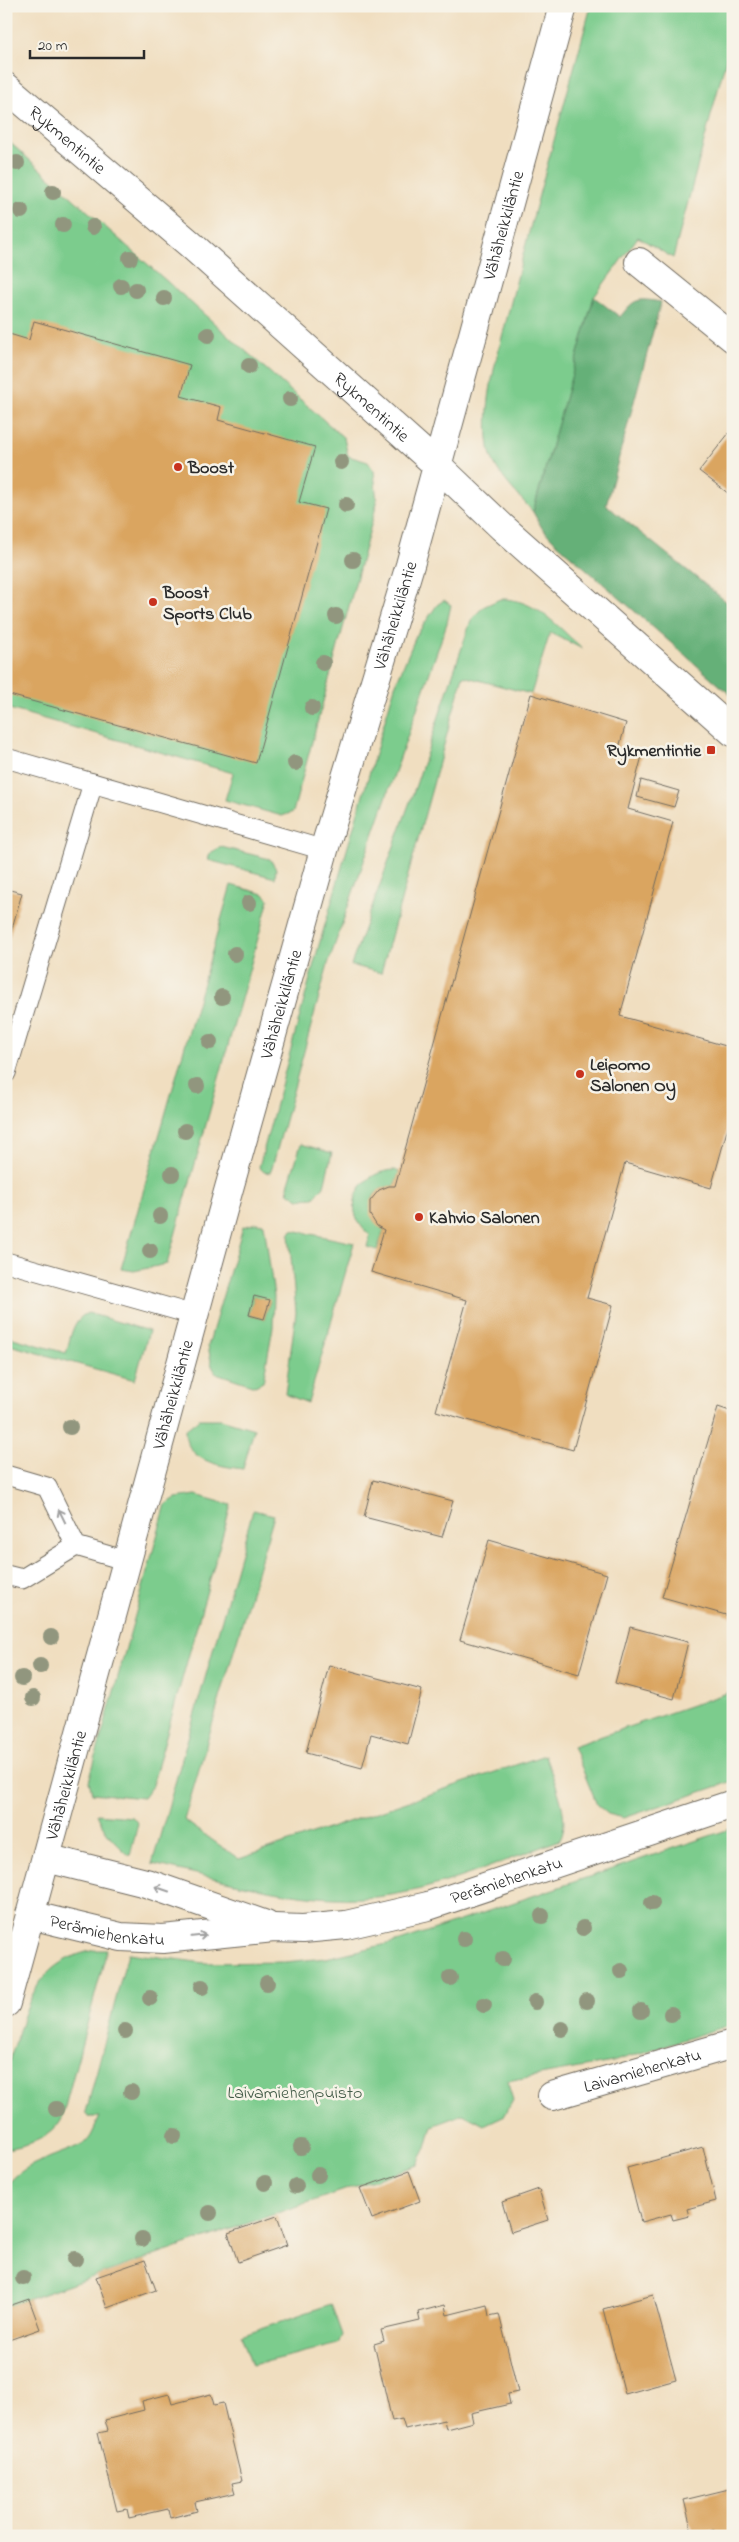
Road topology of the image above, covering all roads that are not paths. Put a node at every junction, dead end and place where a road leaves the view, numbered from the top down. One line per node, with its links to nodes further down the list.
1 (563, 6): 5 (street, Vähäheikkiläntie)
2 (6, 87): 5 (street, Rykmentintie)
3 (639, 262): 4 (street)
4 (733, 338)
5 (437, 465): 6 (street, Rykmentintie); 9 (street, Vähäheikkiläntie)
6 (733, 732)
7 (6, 758): 8 (lane)
8 (93, 783): 9 (lane); 10 (lane)
9 (324, 850): 12 (street, Vähäheikkiläntie)
10 (6, 1073)
11 (6, 1262): 12 (lane)
12 (194, 1315): 15 (street, Vähäheikkiläntie)
13 (6, 1475): 14 (lane, one-way to 13)
14 (76, 1546): 15 (lane); 16 (lane)
15 (127, 1561): 18 (street, Vähäheikkiläntie)
16 (14, 1577)
17 (733, 1804): 20 (street, Perämiehenkatu)
18 (46, 1858): 19 (street, Vähäheikkiläntie); 20 (street, Perämiehenkatu, one-way to 18)
19 (30, 1915): 20 (street, Perämiehenkatu, one-way to 20); 21 (street, Vähäheikkiläntie)
20 (274, 1928)
21 (6, 2003)
22 (733, 2044): 23 (street, Laivamiehenkatu)
23 (552, 2096)

